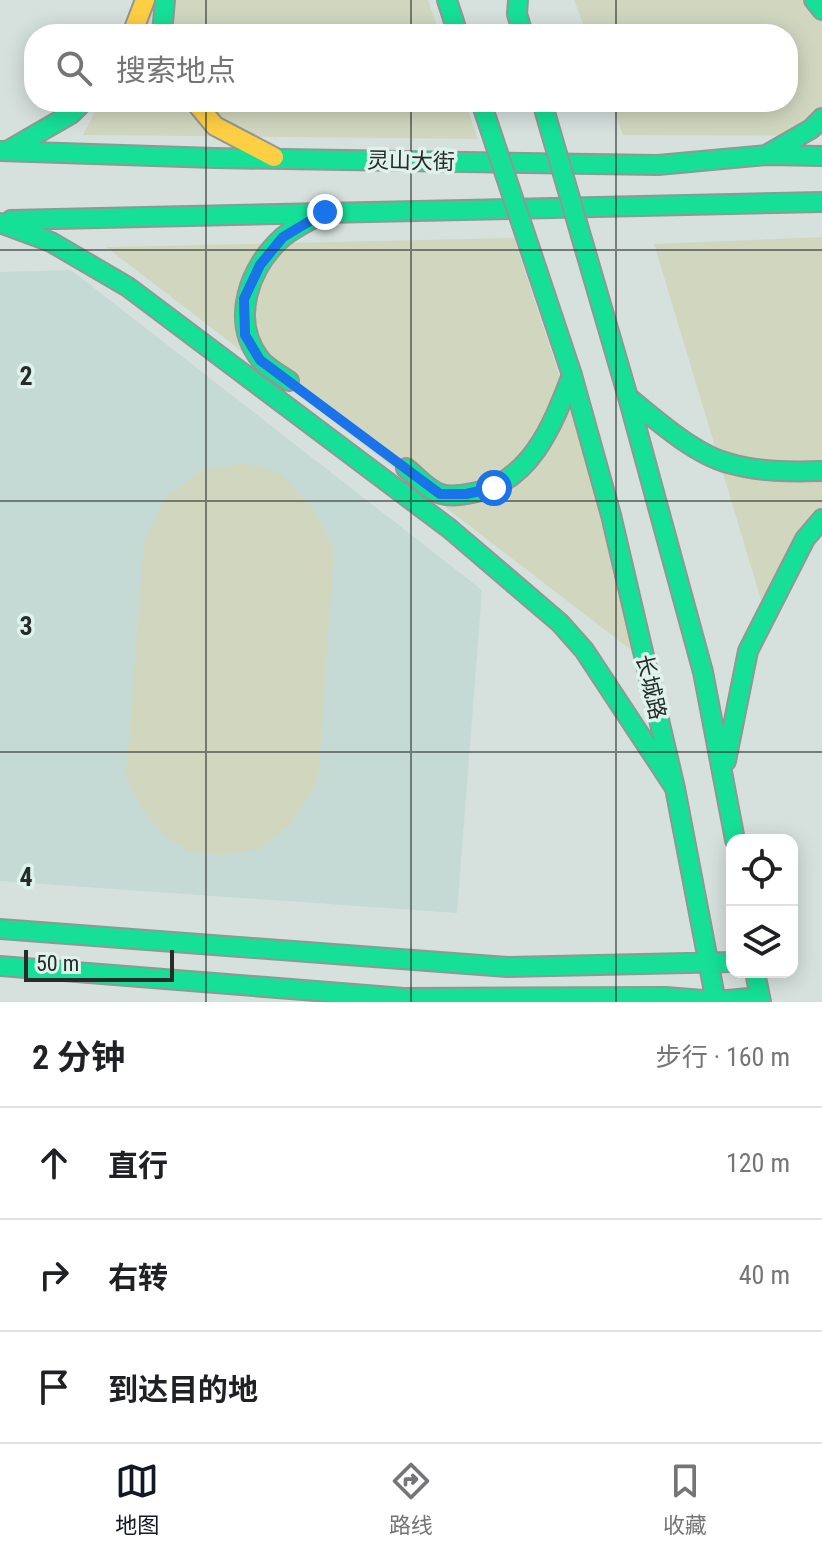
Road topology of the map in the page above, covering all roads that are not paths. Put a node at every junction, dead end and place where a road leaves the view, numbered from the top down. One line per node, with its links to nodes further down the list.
1 (145, 0): 6 (main road)
2 (165, 0): 7 (main road)
3 (447, 0): 8 (main road)
4 (814, 0): 5 (main road)
5 (822, 10)
6 (136, 24)
7 (163, 24)
8 (455, 24)
9 (73, 112): 14 (main road)
10 (203, 112): 17 (main road)
11 (484, 112): 21 (main road, 长城路, bridge)
12 (545, 112): 23 (main road, bridge)
13 (822, 118): 15 (main road)
14 (4, 151): 17 (main road, 灵山大街)
15 (766, 155): 16 (main road, 灵山大街); 17 (main road, 灵山大街)
16 (822, 156)
17 (278, 159)
18 (822, 202): 19 (main road)
19 (325, 212): 20 (main road); 22 (main road)
20 (0, 222): 28 (main road)
21 (572, 375): 24 (main road); 28 (main road, 长城路)
22 (308, 396)
23 (628, 397): 25 (main road); 27 (main road)
24 (392, 458)
25 (822, 471)
26 (822, 519): 27 (main road)
27 (725, 769): 29 (main road)
28 (675, 788): 32 (main road, 长城路)
29 (734, 834)
30 (0, 929): 32 (main road)
31 (726, 963): 32 (main road)
32 (710, 964): 36 (main road, 长城路)
33 (0, 966): 36 (main road)
34 (756, 978): 35 (main road)
35 (760, 1000): 36 (main road)
36 (716, 1002)

